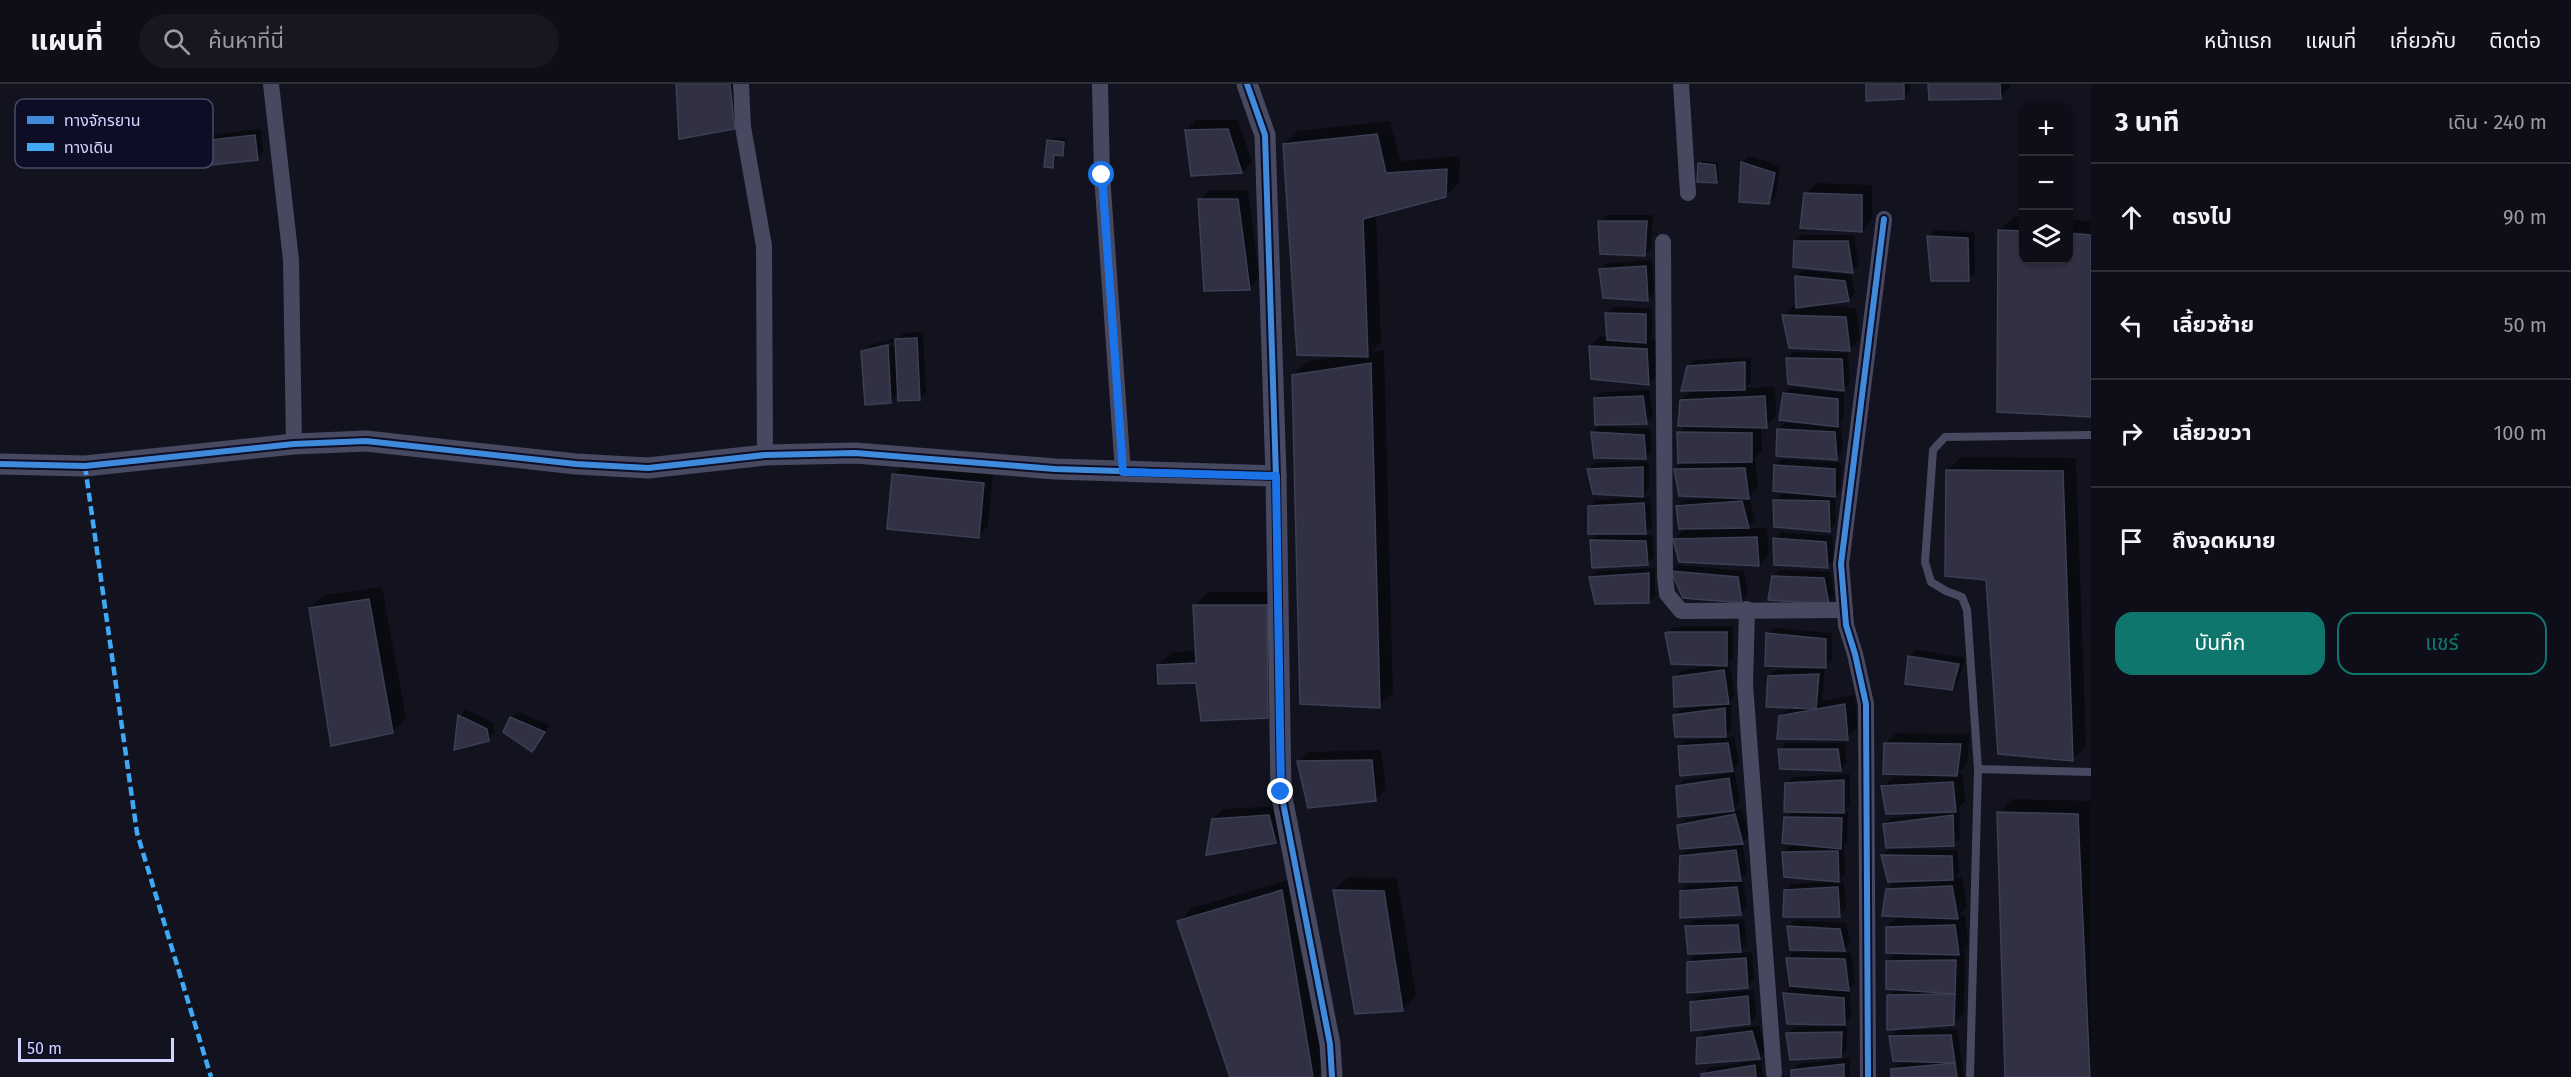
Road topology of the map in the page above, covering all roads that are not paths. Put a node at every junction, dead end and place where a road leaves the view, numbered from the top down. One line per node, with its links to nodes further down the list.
1 (271, 84): 10 (street)
2 (741, 84): 11 (street)
3 (1100, 84): 13 (street)
4 (1247, 84): 14 (street)
5 (1681, 84): 6 (street)
6 (1688, 193)
7 (1884, 219): 16 (street)
8 (1663, 242): 15 (street)
9 (2091, 435): 17 (lane)
10 (294, 444): 11 (street); 12 (street)
11 (765, 455): 13 (street)
12 (0, 464)
13 (1123, 472): 14 (street)
14 (1276, 476): 20 (street)
15 (1747, 609): 16 (street); 19 (street)
16 (1845, 610): 21 (street)
17 (1978, 769): 18 (lane); 22 (lane)
18 (2091, 772)
19 (1774, 1073)
20 (1332, 1077)
21 (1868, 1077)
22 (1970, 1077)

